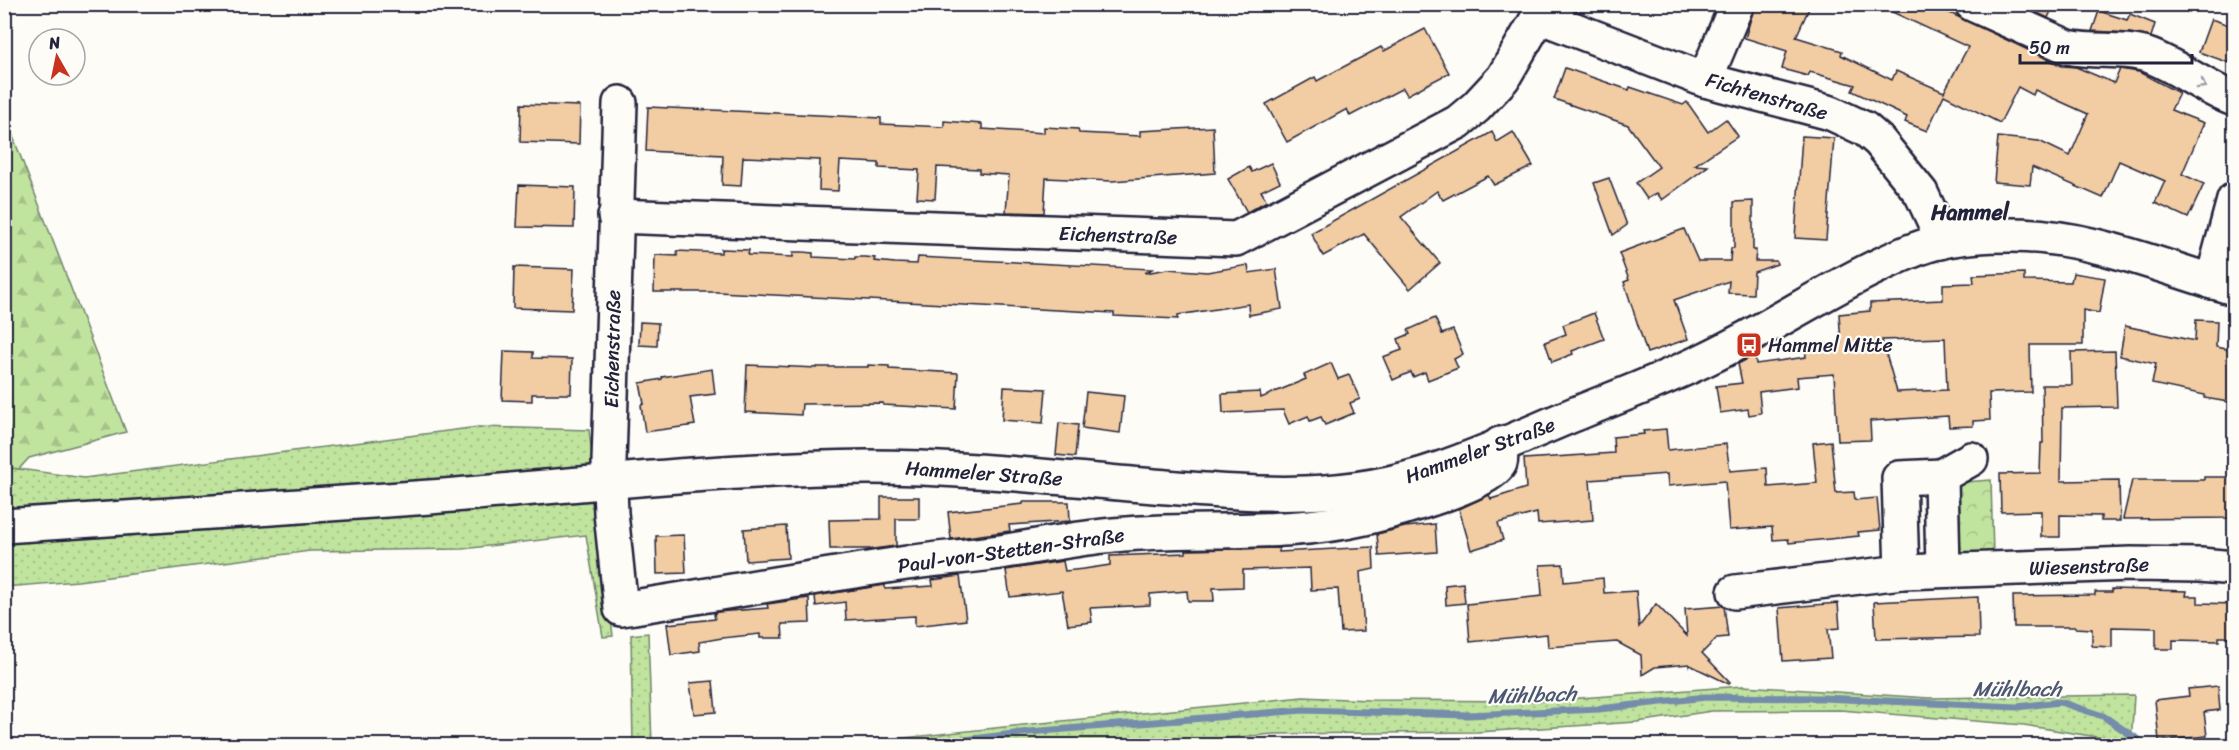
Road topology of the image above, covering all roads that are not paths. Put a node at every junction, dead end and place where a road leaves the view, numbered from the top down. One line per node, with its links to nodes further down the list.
1 (1737, 4): 4 (street)
2 (1972, 4): 5 (street, one-way to 5)
3 (1539, 16): 4 (street, Fichtenstraße); 8 (street, Eichenstraße)
4 (1705, 80): 9 (street, Fichtenstraße)
5 (2235, 99)
6 (620, 103): 8 (street, Eichenstraße)
7 (2235, 200): 10 (street)
8 (615, 216): 14 (street, Eichenstraße)
9 (1940, 242): 10 (street, Hammeler Straße); 11 (street, Hammeler Straße)
10 (2223, 285)
11 (1500, 444): 14 (street, Hammeler Straße); 14 (street, Paul-von-Stetten-Straße)
12 (1971, 459): 13 (street)
13 (1941, 476): 17 (street); 18 (street)
14 (609, 482): 15 (street, Hammeler Straße)
15 (4, 526)
16 (2235, 568): 17 (street, Wiesenstraße)
17 (1942, 570): 18 (street, Wiesenstraße)
18 (1902, 572): 19 (street, Wiesenstraße)
19 (1736, 592)

